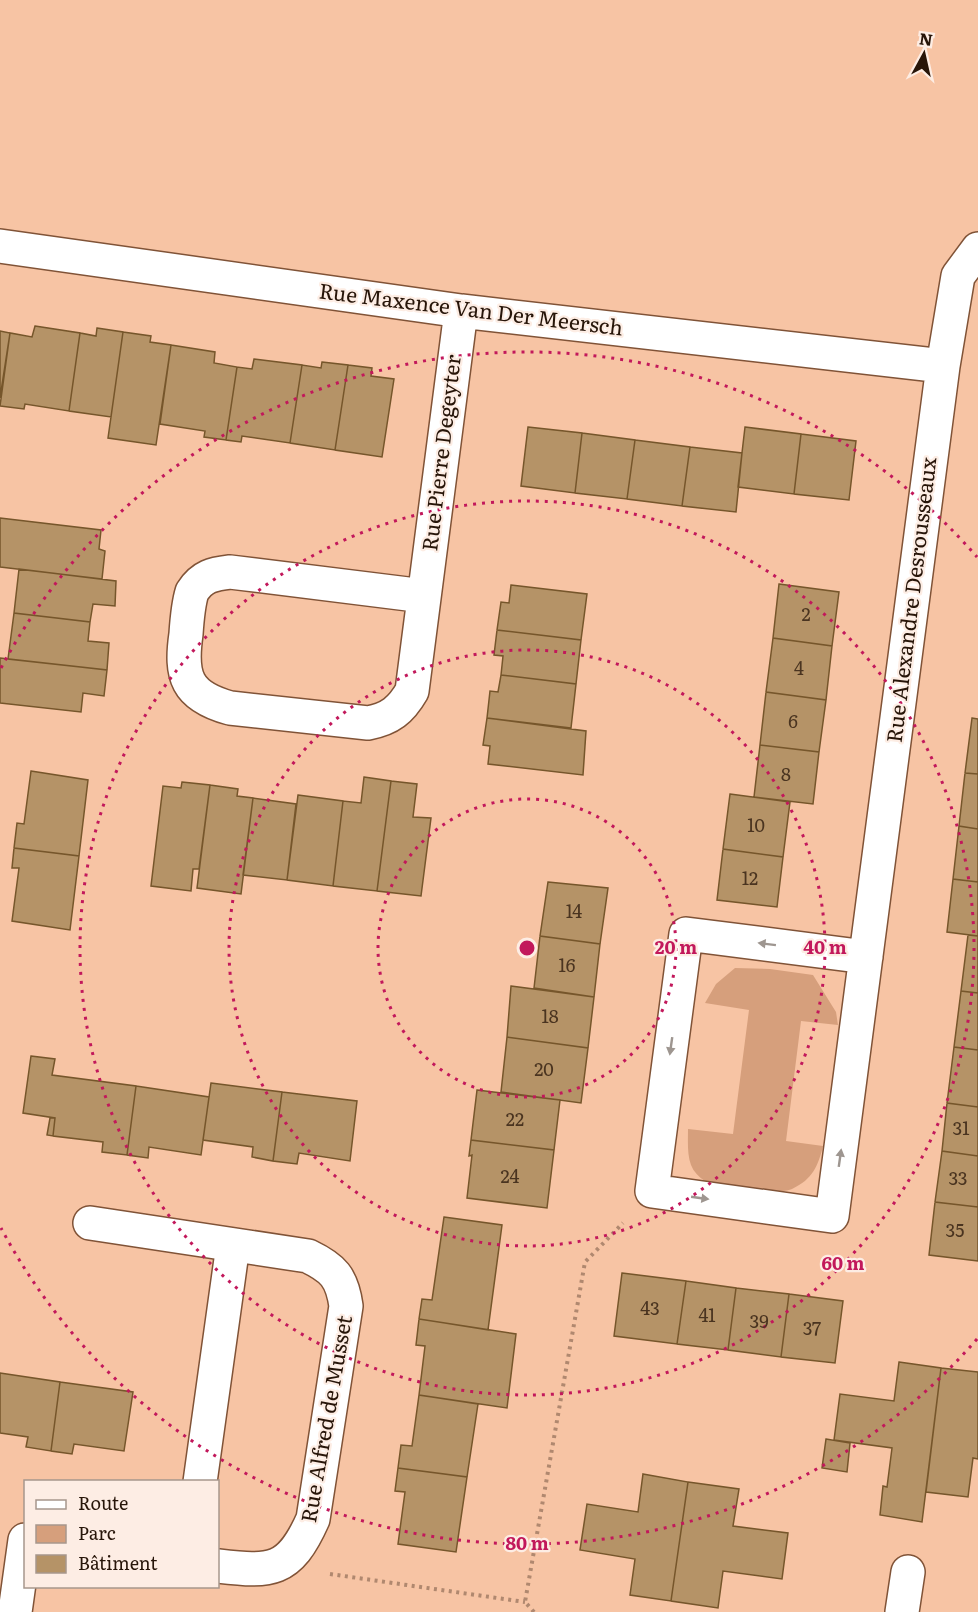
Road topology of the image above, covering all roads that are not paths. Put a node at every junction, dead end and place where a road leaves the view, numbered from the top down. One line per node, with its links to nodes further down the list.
1 (0, 246): 3 (street, Rue Maxence Van Der Meersch)
2 (978, 249): 4 (street, Rue Alexandre Desrousseaux)
3 (461, 311): 4 (street, Rue Maxence Van Der Meersch); 5 (street, Rue Pierre Degeyter)
4 (943, 366): 6 (street, Rue Alexandre Desrousseaux)
5 (424, 596): 5 (street, Rue Pierre Degeyter)
6 (866, 957): 6 (street, Rue Alexandre Desrousseaux, one-way to 6)
7 (90, 1223): 8 (street, Rue Alfred de Musset)
8 (233, 1245): 9 (street); 13 (street, Rue Alfred de Musset)
9 (200, 1480)
10 (0, 1535): 11 (street)
11 (24, 1540)
12 (24, 1547): 15 (street)
13 (219, 1566)
14 (908, 1572): 16 (street)
15 (15, 1612)
16 (902, 1612)

